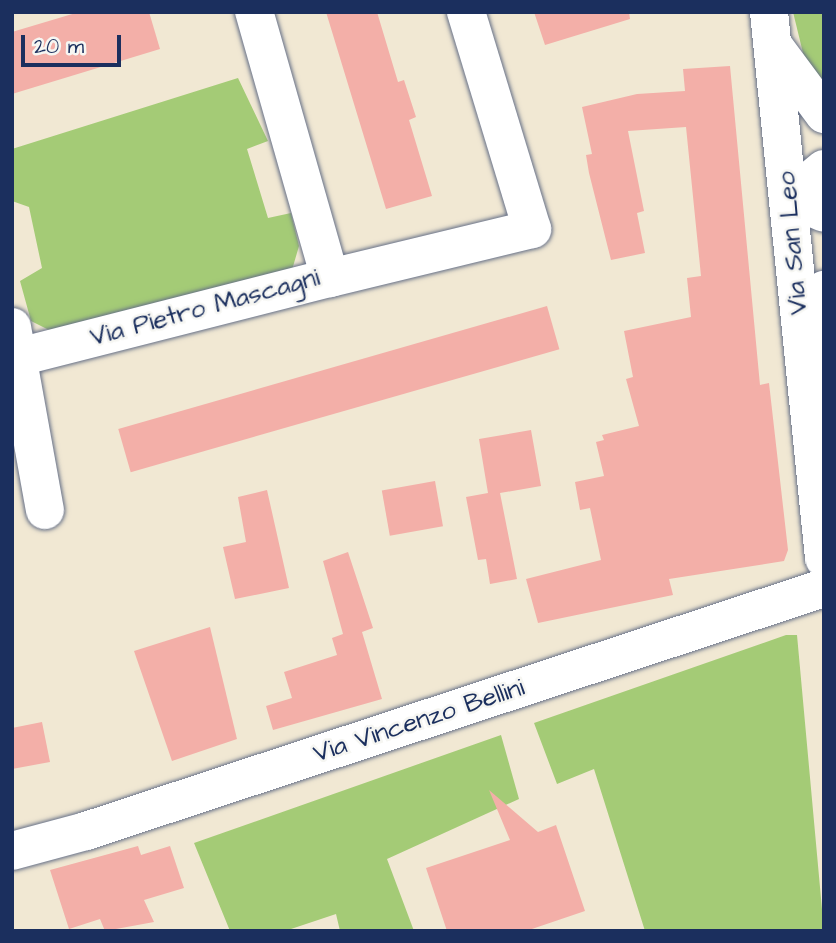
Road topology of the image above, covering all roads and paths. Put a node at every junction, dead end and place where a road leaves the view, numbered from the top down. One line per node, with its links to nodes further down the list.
1 (254, 12): 8 (street, Via Pietro Mascagni)
2 (466, 12): 8 (street)
3 (771, 29): 4 (street); 6 (street, Via San Leo)
4 (824, 114)
5 (824, 169): 6 (street)
6 (789, 198): 7 (street); 11 (street, Via San Leo)
7 (824, 213)
8 (330, 278): 10 (street, Via Pietro Mascagni)
9 (824, 290): 11 (street)
10 (15, 342): 12 (street)
11 (803, 346): 13 (street, Via San Leo)
12 (45, 510)
13 (824, 558)
14 (824, 588): 15 (street, Via Vincenzo Bellini)
15 (12, 851)

